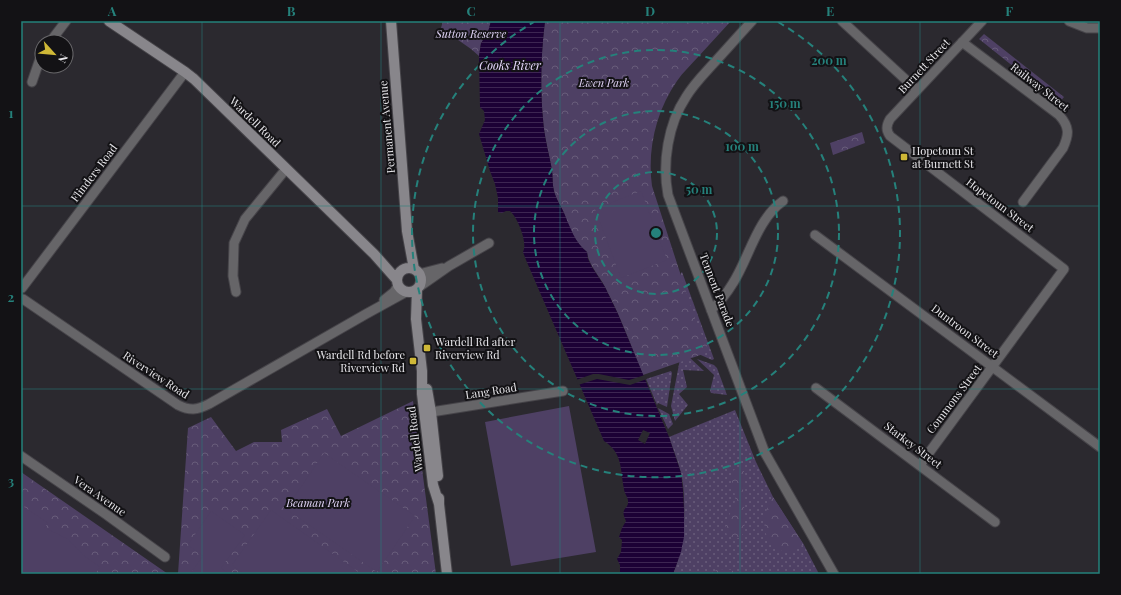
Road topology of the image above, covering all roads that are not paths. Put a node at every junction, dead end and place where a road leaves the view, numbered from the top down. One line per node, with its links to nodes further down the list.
1 (66, 21): 9 (street)
2 (108, 21): 11 (main road, Wardell Road)
3 (390, 21): 23 (main road, Permanent Avenue)
4 (752, 21): 28 (street, Tennent Parade)
5 (842, 21): 14 (street)
6 (982, 21): 10 (street, Burnett Street)
7 (1068, 21): 8 (street)
8 (1100, 28)
9 (56, 34)
10 (962, 42): 14 (street, Burnett Street); 18 (street, Railway Street)
11 (184, 72): 16 (main road, Wardell Road); 24 (street, Flinders Road)
12 (35, 74): 13 (street)
13 (32, 82)
14 (917, 90): 15 (street, Burnett Street)
15 (886, 128): 22 (street, Hopetoun Street)
16 (286, 169): 23 (main road, Wardell Road); 26 (street)
17 (783, 201): 28 (street)
18 (1023, 202)
19 (815, 235): 30 (street, Duntroon Street)
20 (489, 243): 21 (street)
21 (449, 266): 23 (street); 25 (street, Riverview Road)
22 (1064, 269): 30 (street, Commons Street)
23 (405, 275): 25 (main road, Wardell Road); 25 (main road, Permanent Avenue); 29 (street, Riverview Road)
24 (22, 288): 27 (street)
25 (413, 291): 29 (street, Riverview Road); 33 (main road, Wardell Road)
26 (236, 292)
27 (22, 301): 29 (street, Riverview Road)
28 (711, 310): 40 (street, Tennent Parade)
29 (366, 314)
30 (993, 367): 34 (street, Duntroon Street); 36 (street, Commons Street)
31 (816, 388): 36 (street, Starkey Street)
32 (563, 391): 33 (street, Lang Road)
33 (431, 413): 39 (main road, Wardell Road)
34 (1100, 448)
35 (21, 456): 38 (street, Vera Avenue)
36 (920, 465): 37 (street, Starkey Street)
37 (995, 522)
38 (165, 556)
39 (448, 574)
40 (834, 574)

